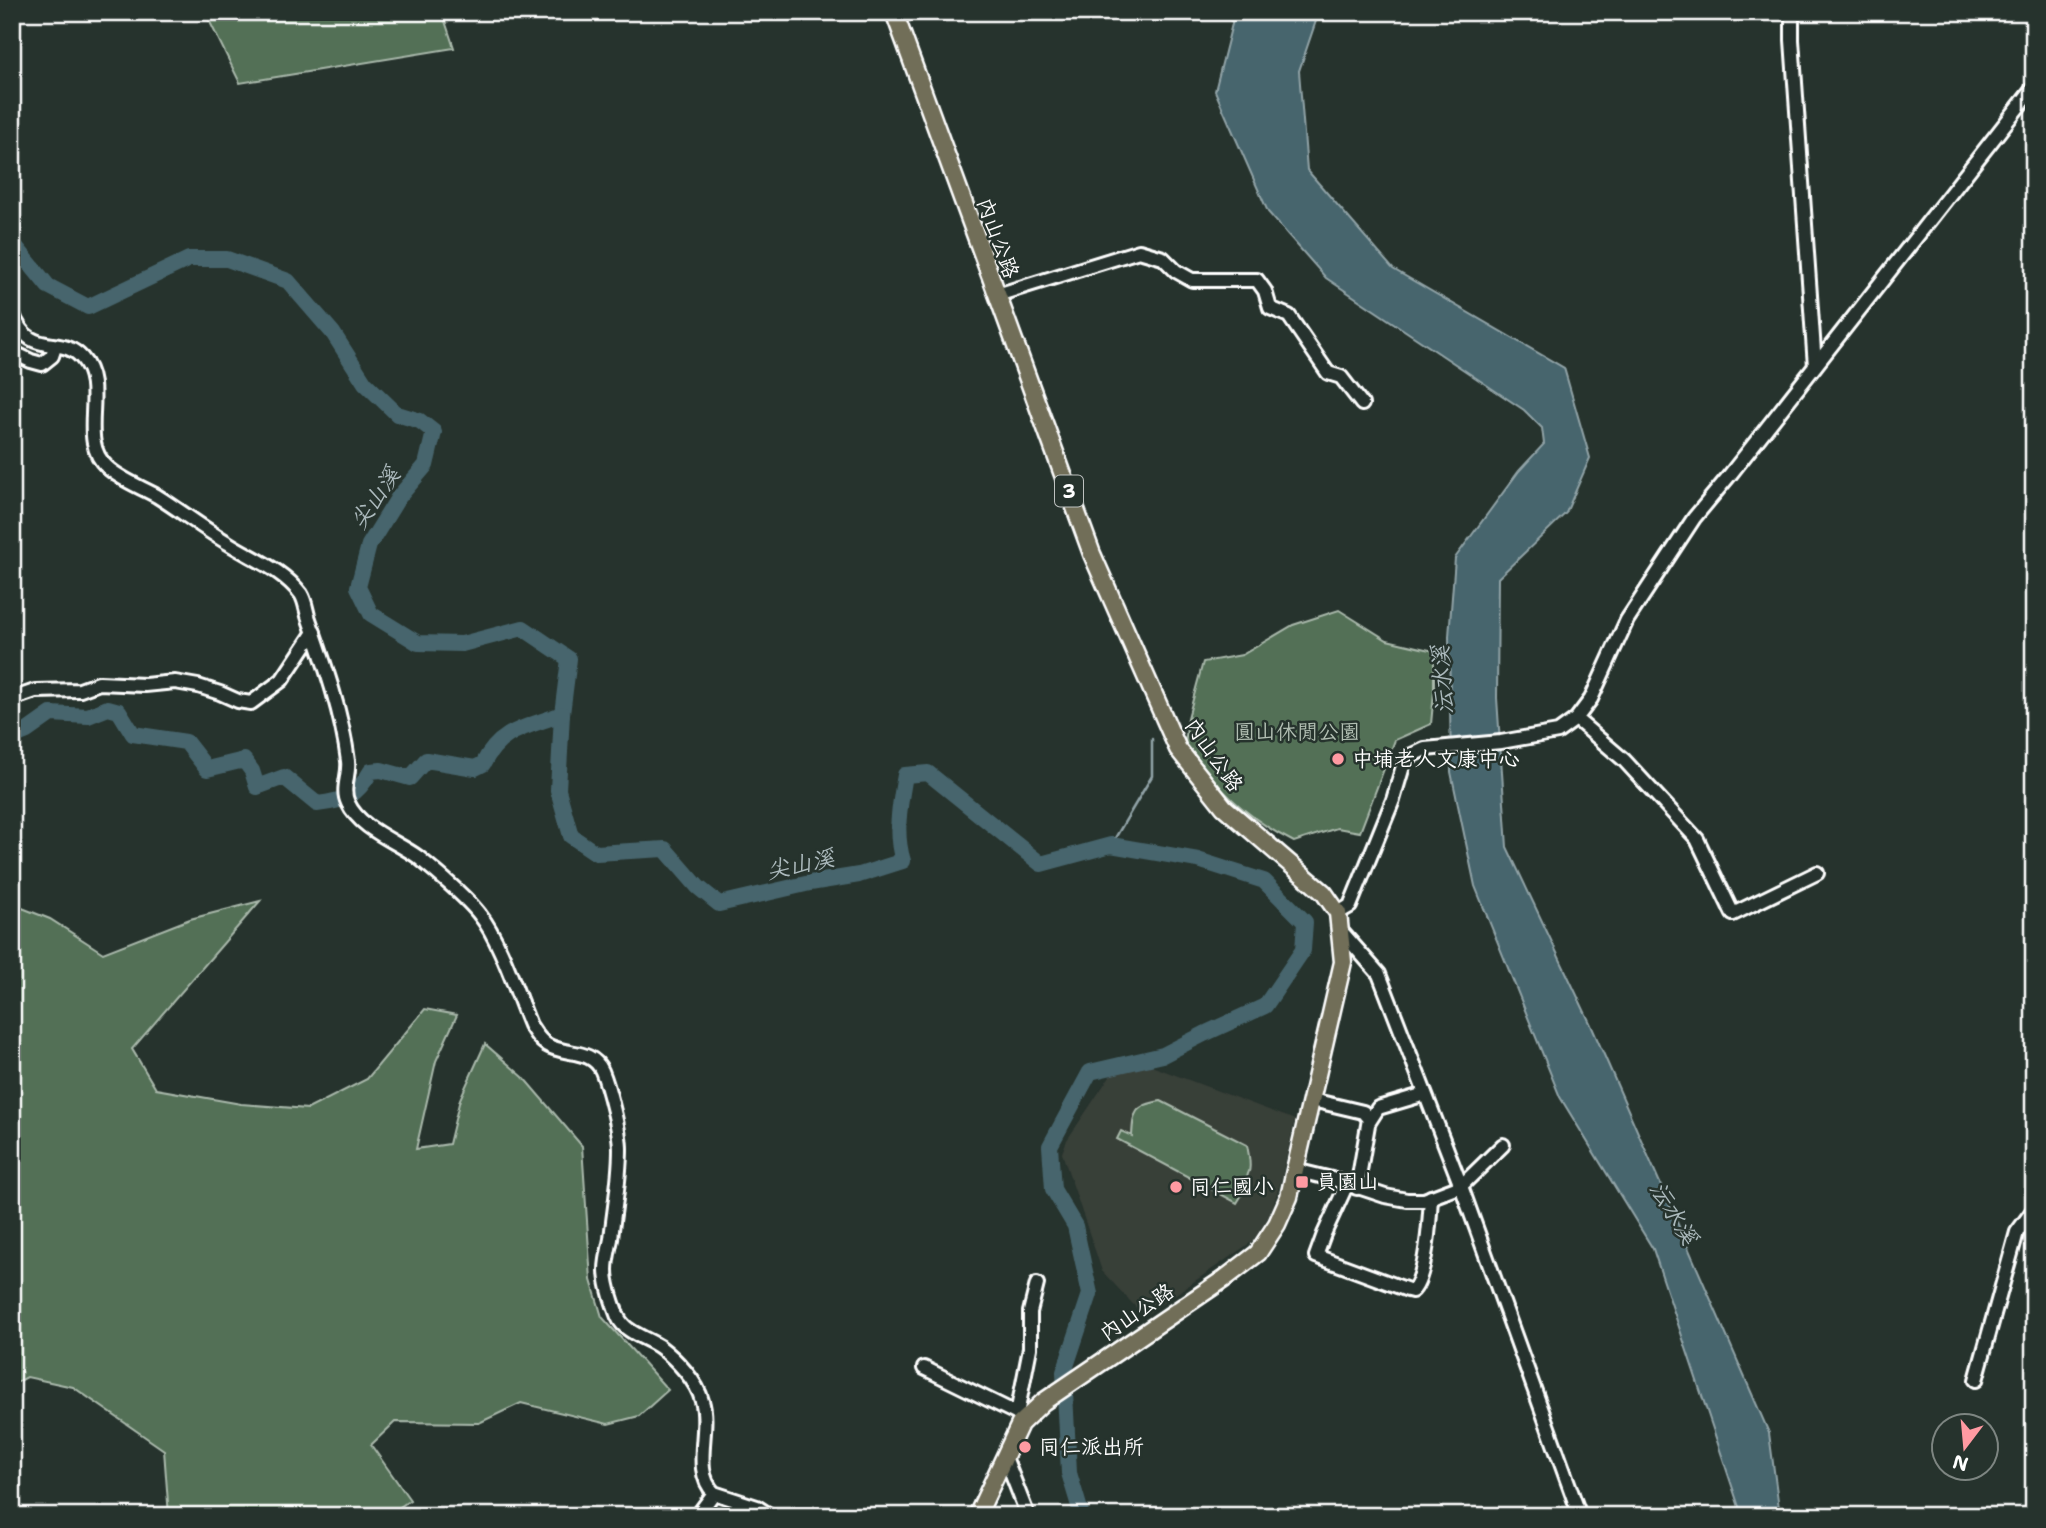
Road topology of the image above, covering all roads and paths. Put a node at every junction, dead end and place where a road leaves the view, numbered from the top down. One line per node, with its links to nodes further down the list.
1 (894, 12): 4 (main road, 內山公路 / 3)
2 (1792, 12): 8 (street)
3 (2034, 87): 8 (street)
4 (997, 295): 9 (street); 14 (main road, 內山公路 / 3)
5 (12, 312): 6 (street)
6 (55, 347): 7 (street); 10 (street)
7 (12, 352)
8 (1815, 366): 12 (street)
9 (1362, 404)
10 (314, 632): 11 (street); 30 (street)
11 (12, 699)
12 (1576, 719): 13 (street); 14 (street)
13 (1817, 873)
14 (1338, 913): 15 (main road, 內山公路)
15 (1340, 931): 16 (street); 17 (main road, 內山公路)
16 (1425, 1094): 18 (street); 22 (street)
17 (1312, 1100): 18 (street); 20 (main road, 內山公路)
18 (1370, 1122): 21 (street)
19 (1503, 1145): 22 (street)
20 (1296, 1170): 21 (street); 28 (main road, 內山公路)
21 (1352, 1186): 23 (street); 23 (street)
22 (1461, 1186): 23 (street); 35 (street)
23 (1431, 1197)
24 (2034, 1209): 27 (street)
25 (1037, 1283): 28 (street)
26 (924, 1367): 28 (street)
27 (1976, 1380)
28 (1021, 1416): 29 (main road)
29 (1005, 1457): 33 (main road); 34 (street)
30 (714, 1493): 31 (street); 32 (street)
31 (697, 1516)
32 (771, 1516)
33 (977, 1516)
34 (1028, 1516)
35 (1580, 1516)

